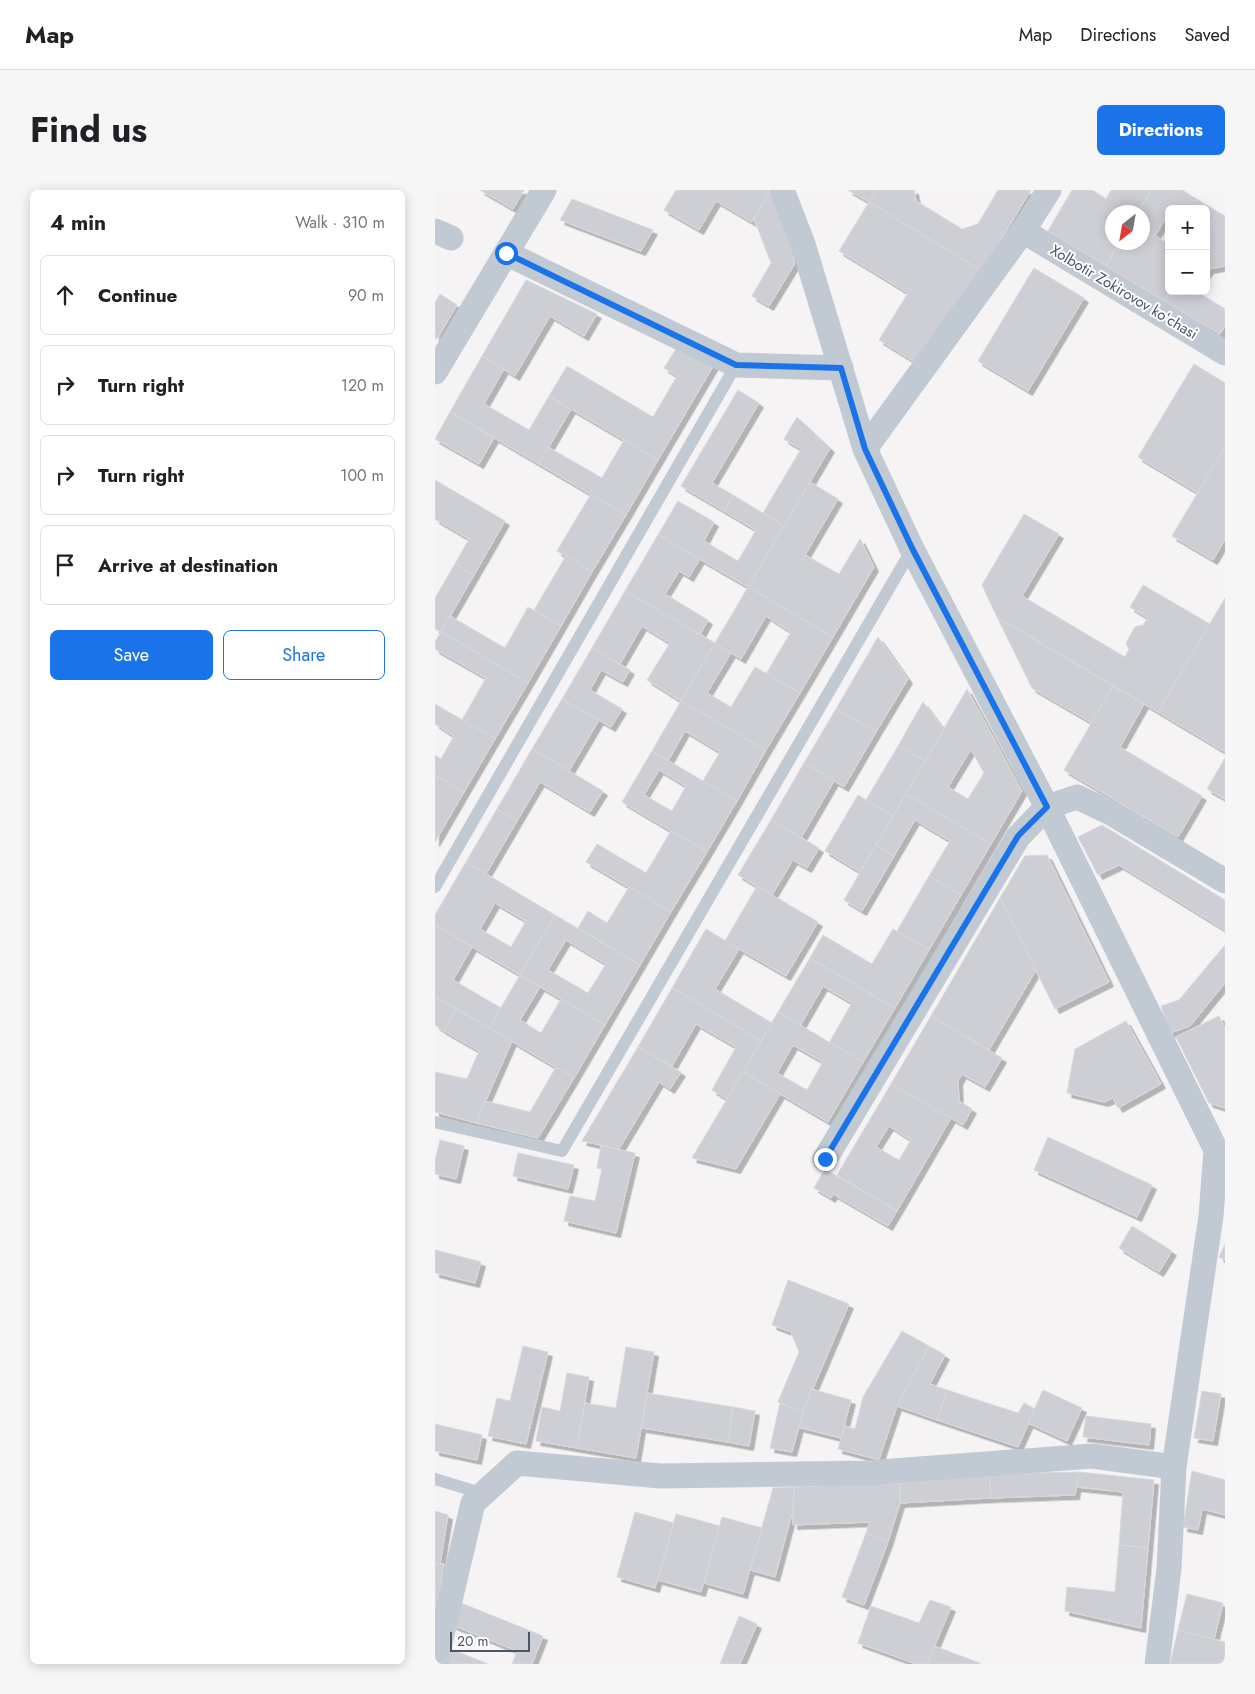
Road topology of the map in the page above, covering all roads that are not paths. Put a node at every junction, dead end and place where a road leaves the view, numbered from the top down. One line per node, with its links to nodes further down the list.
1 (544, 190): 5 (street)
2 (782, 190): 8 (street)
3 (1049, 190): 4 (street)
4 (1023, 231): 6 (street, Xolbotir Zokirovov koʻchasi); 10 (street)
5 (506, 253): 7 (street); 9 (street)
6 (1225, 353)
7 (736, 365): 8 (street); 14 (lane)
8 (841, 368): 10 (street)
9 (435, 372)
10 (865, 449): 11 (street)
11 (912, 548): 12 (street); 15 (lane)
12 (1047, 807): 13 (street); 16 (street); 17 (street)
13 (1225, 881)
14 (435, 887)
15 (435, 1122)
16 (825, 1159)
17 (1218, 1219): 18 (street)
18 (1174, 1467): 20 (street); 22 (street)
19 (435, 1480): 20 (lane)
20 (483, 1494): 21 (street)
21 (435, 1664)
22 (1157, 1664)

